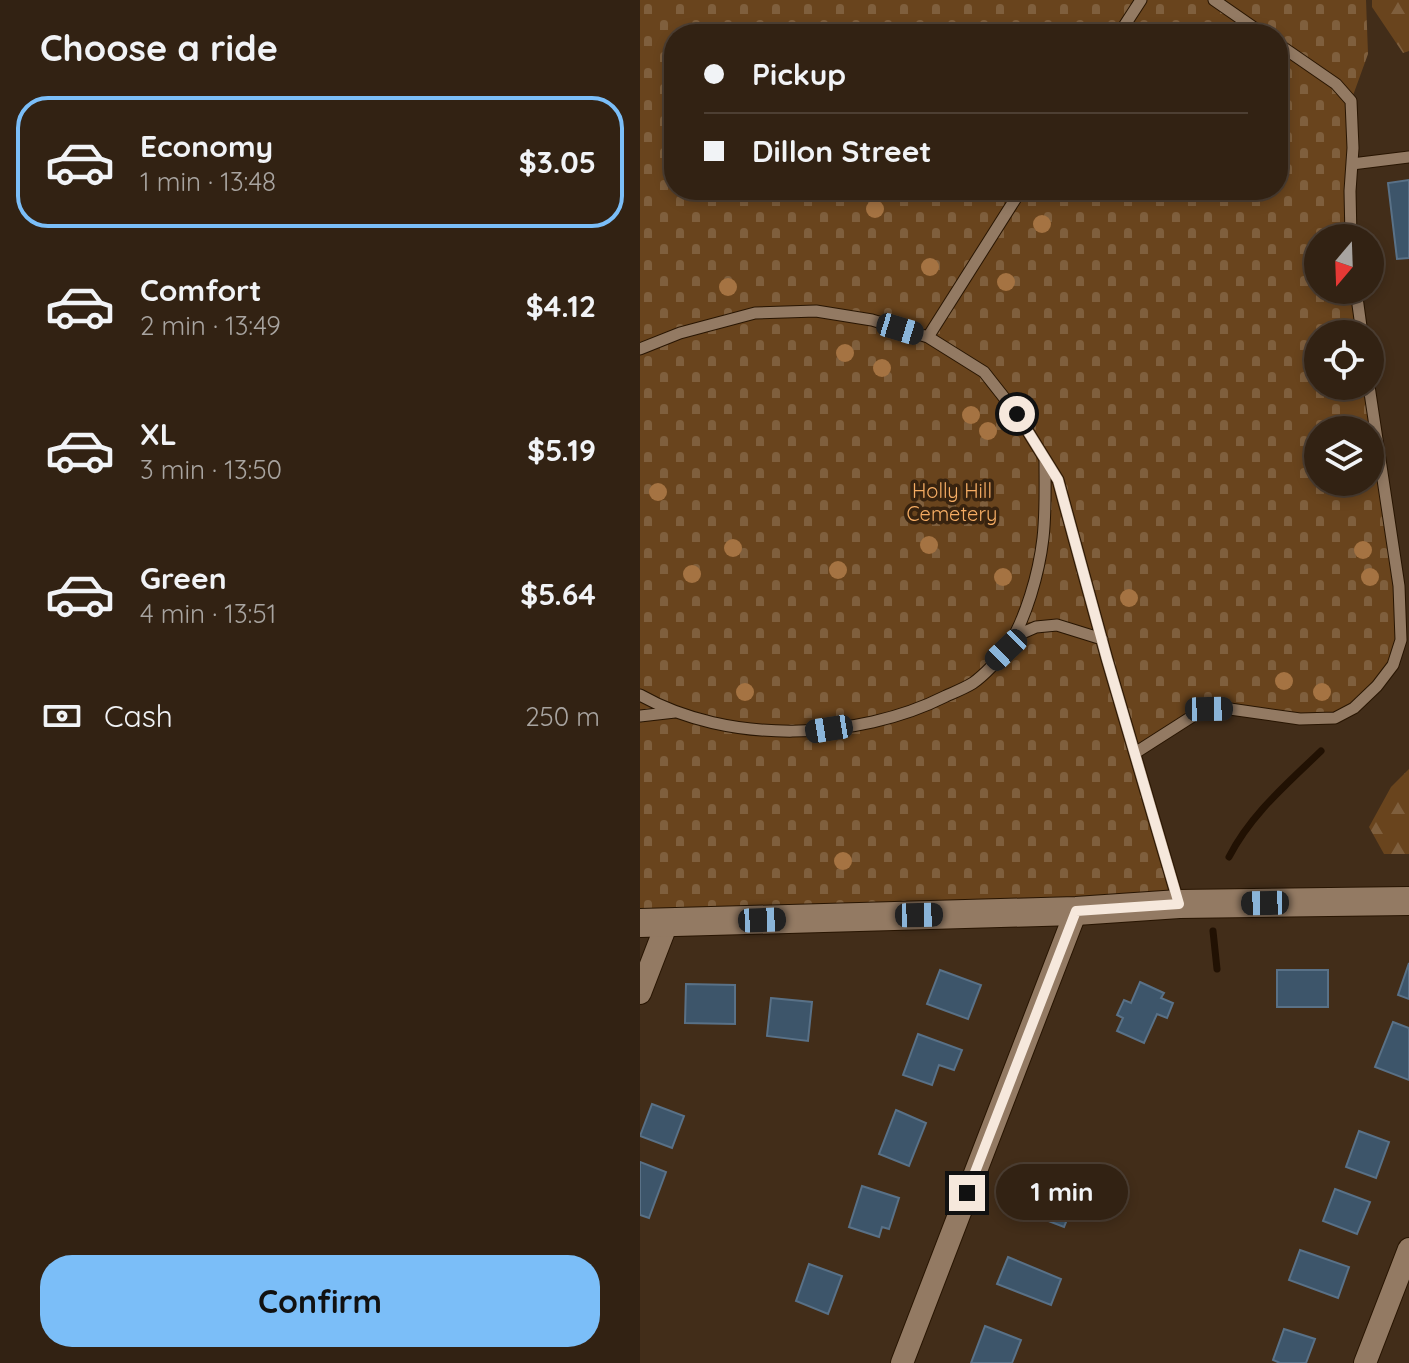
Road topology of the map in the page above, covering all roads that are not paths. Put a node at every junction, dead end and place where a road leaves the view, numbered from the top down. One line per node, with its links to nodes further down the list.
1 (1141, 0): 3 (lane)
2 (1214, 0): 4 (lane)
3 (1125, 24)
4 (1249, 24)
5 (1288, 51): 7 (lane)
6 (1409, 157): 7 (lane)
7 (1352, 164): 9 (lane)
8 (1015, 200): 10 (lane)
9 (1351, 224)
10 (928, 337): 11 (lane); 13 (lane)
11 (640, 349)
12 (1371, 400): 19 (lane)
13 (1045, 458): 14 (lane); 15 (lane)
14 (1013, 637): 15 (lane); 17 (lane)
15 (1102, 639): 19 (lane)
16 (640, 695): 17 (lane)
17 (678, 712): 18 (lane)
18 (640, 716)
19 (1135, 753): 21 (lane)
20 (1409, 901): 21 (street)
21 (1179, 904): 22 (street)
22 (1076, 911): 23 (street); 26 (street)
23 (654, 923): 24 (street)
24 (640, 993)
25 (1409, 1249): 27 (street)
26 (902, 1363)
27 (1365, 1363)

